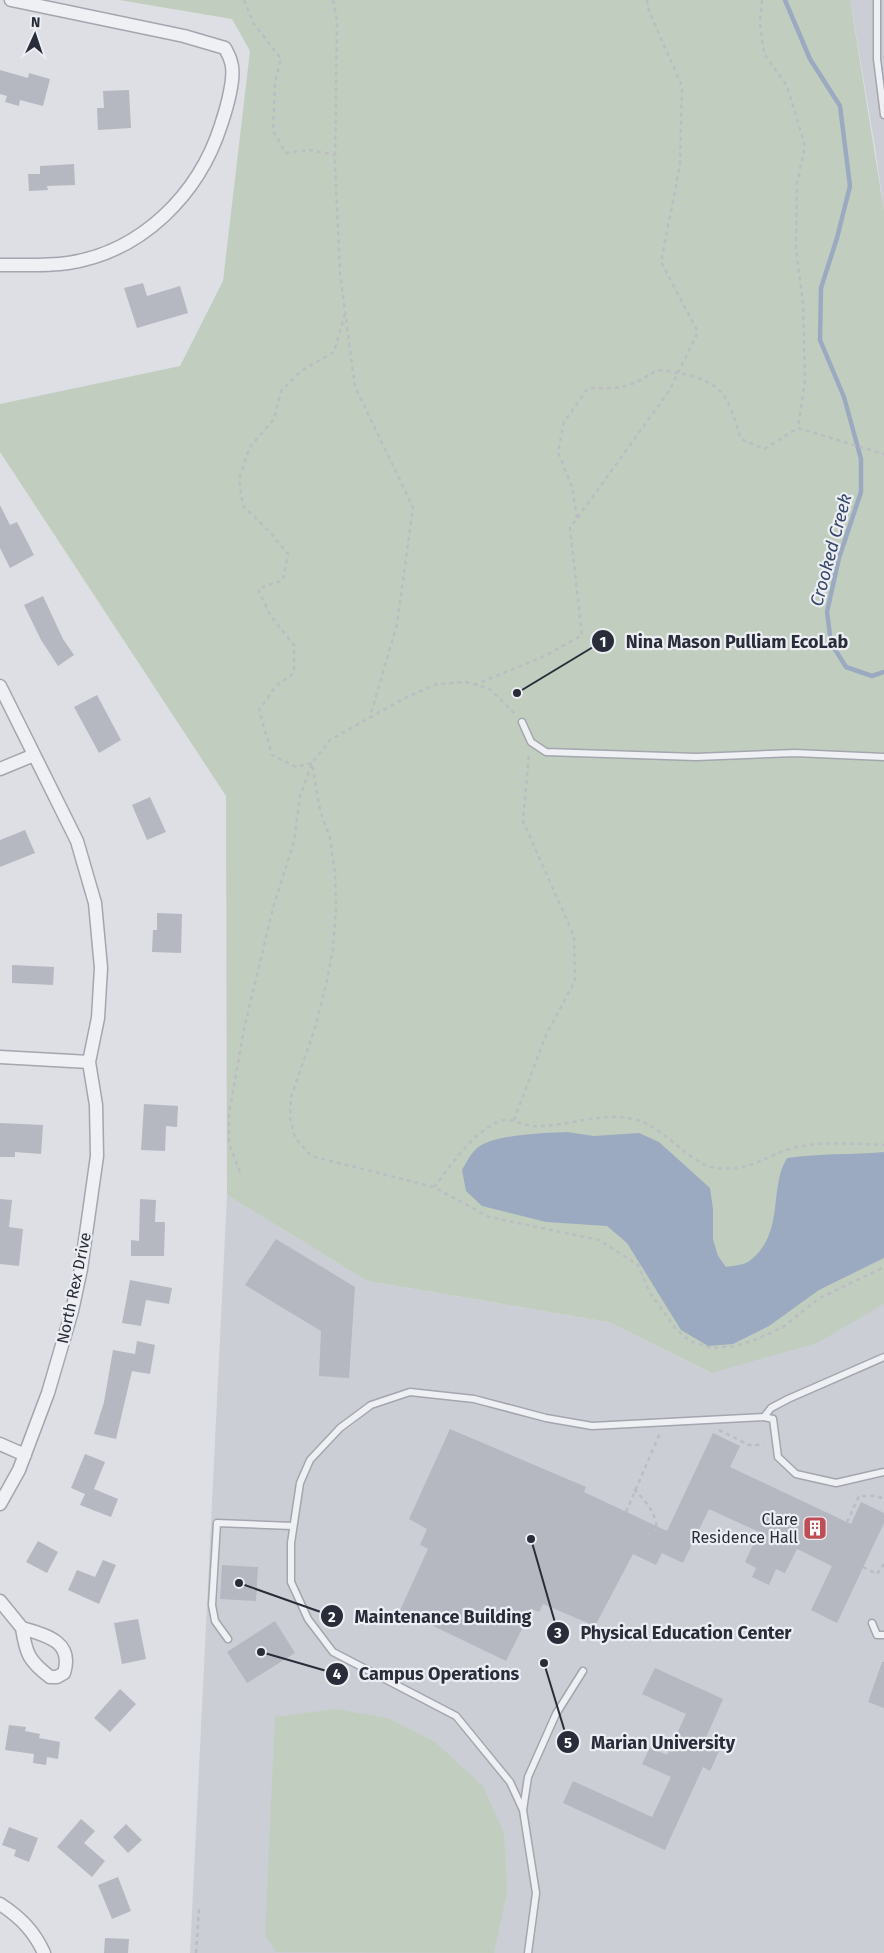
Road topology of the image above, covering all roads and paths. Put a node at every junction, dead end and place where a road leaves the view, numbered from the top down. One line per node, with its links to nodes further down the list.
1 (11, 0): 9 (street)
2 (244, 0): 8 (path)
3 (333, 0): 8 (path)
4 (647, 0): 11 (path)
5 (762, 0): 12 (path)
6 (877, 0): 7 (lane)
7 (884, 115)
8 (335, 155): 10 (path)
9 (0, 265)
10 (345, 314): 17 (path); 22 (path)
11 (678, 372): 12 (path); 14 (path); 14 (path)
12 (798, 428): 13 (path)
13 (884, 454)
14 (577, 518): 15 (path)
15 (474, 684): 17 (path); 18 (path)
16 (0, 686): 20 (street)
17 (370, 717): 22 (path)
18 (522, 722): 19 (lane)
19 (531, 742): 21 (lane); 26 (path)
20 (34, 755): 23 (street); 25 (street)
21 (884, 757)
22 (312, 764): 28 (path); 29 (path)
23 (0, 769)
24 (0, 1057): 25 (street)
25 (89, 1062): 37 (street, North Rex Drive)
26 (514, 1120): 27 (path); 29 (path)
27 (884, 1145)
28 (240, 1172)
29 (434, 1186): 30 (path)
30 (884, 1267)
31 (884, 1357): 32 (lane)
32 (764, 1417): 38 (lane); 44 (lane)
33 (717, 1429): 36 (path)
34 (666, 1432): 39 (path)
35 (0, 1444): 37 (street)
36 (764, 1445)
37 (25, 1455): 41 (street, North Rex Drive)
38 (884, 1472)
39 (634, 1489): 42 (path); 45 (path)
40 (884, 1499): 43 (path)
41 (0, 1504)
42 (626, 1512)
43 (847, 1522)
44 (294, 1526): 52 (lane); 54 (lane)
45 (647, 1535)
46 (884, 1564): 47 (path)
47 (864, 1567)
48 (0, 1601): 50 (street)
49 (872, 1623): 51 (lane)
50 (22, 1628)
51 (884, 1635)
52 (228, 1639)
53 (583, 1671): 54 (lane)
54 (523, 1810): 59 (lane)
55 (0, 1904): 57 (street)
56 (199, 1909): 58 (path)
57 (44, 1953)
58 (196, 1953)
59 (528, 1953)

